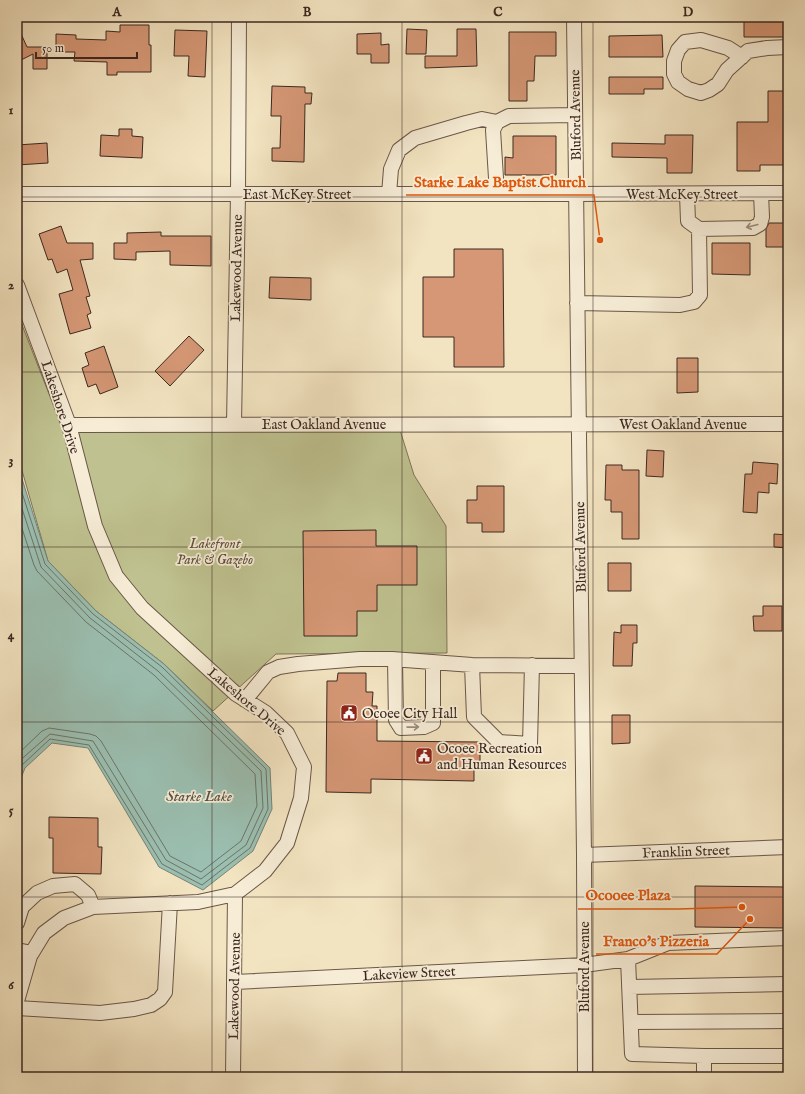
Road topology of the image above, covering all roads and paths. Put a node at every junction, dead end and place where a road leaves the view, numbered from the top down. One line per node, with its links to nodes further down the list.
1 (239, 17): 10 (street, Lakewood Avenue)
2 (574, 17): 5 (street, Bluford Avenue)
3 (788, 48): 4 (street)
4 (742, 57): 4 (street)
5 (575, 115): 6 (street); 13 (street, Bluford Avenue)
6 (498, 122): 11 (street); 12 (street)
7 (761, 193): 8 (street, West McKey Street); 14 (street, West McKey Street); 15 (street, one-way to 15)
8 (788, 193)
9 (17, 194): 10 (street, East McKey Street)
10 (238, 194): 11 (street, East McKey Street); 18 (street, Lakewood Avenue)
11 (389, 194): 12 (street, East McKey Street)
12 (497, 194): 13 (street, East McKey Street)
13 (576, 194): 14 (street, West McKey Street); 17 (street, Bluford Avenue)
14 (687, 194): 15 (street)
15 (699, 229): 17 (street)
16 (17, 285): 21 (street, Lakeshore Drive)
17 (577, 303): 19 (street, Bluford Avenue)
18 (234, 424): 19 (street, East Oakland Avenue); 21 (street, East Oakland Avenue)
19 (578, 424): 20 (street, West Oakland Avenue); 26 (street, Bluford Avenue)
20 (788, 424)
21 (70, 425): 27 (street, Lakeshore Drive)
22 (395, 660): 23 (street); 23 (street, one-way to 23); 27 (street)
23 (433, 662): 24 (street)
24 (472, 665): 25 (street); 25 (street)
25 (532, 665): 26 (street)
26 (581, 666): 29 (street, Bluford Avenue)
27 (245, 700): 30 (street, Lakeshore Drive)
28 (788, 847): 29 (street, Franklin Street)
29 (584, 855): 38 (street, Bluford Avenue)
30 (236, 894): 31 (street, Lakeshore Drive); 39 (street, Lakewood Avenue)
31 (170, 903): 32 (street, Lakeshore Drive); 43 (street)
32 (93, 907): 33 (street); 36 (street, Lakeshore Drive)
33 (17, 923)
34 (788, 938): 37 (street, Lakeview Street)
35 (17, 950): 36 (street)
36 (32, 953): 42 (street, Lakeshore Drive)
37 (628, 959): 38 (street, Lakeview Street); 41 (street)
38 (584, 965): 39 (street, Lakeview Street); 49 (street, Bluford Avenue)
39 (235, 982): 48 (street, Lakewood Avenue)
40 (788, 984): 41 (street)
41 (629, 987): 45 (street)
42 (17, 1000)
43 (17, 1008)
44 (788, 1021): 45 (street)
45 (631, 1022): 46 (street)
46 (704, 1056): 47 (street); 50 (street)
47 (788, 1056)
48 (233, 1077)
49 (585, 1077)
50 (704, 1077)

